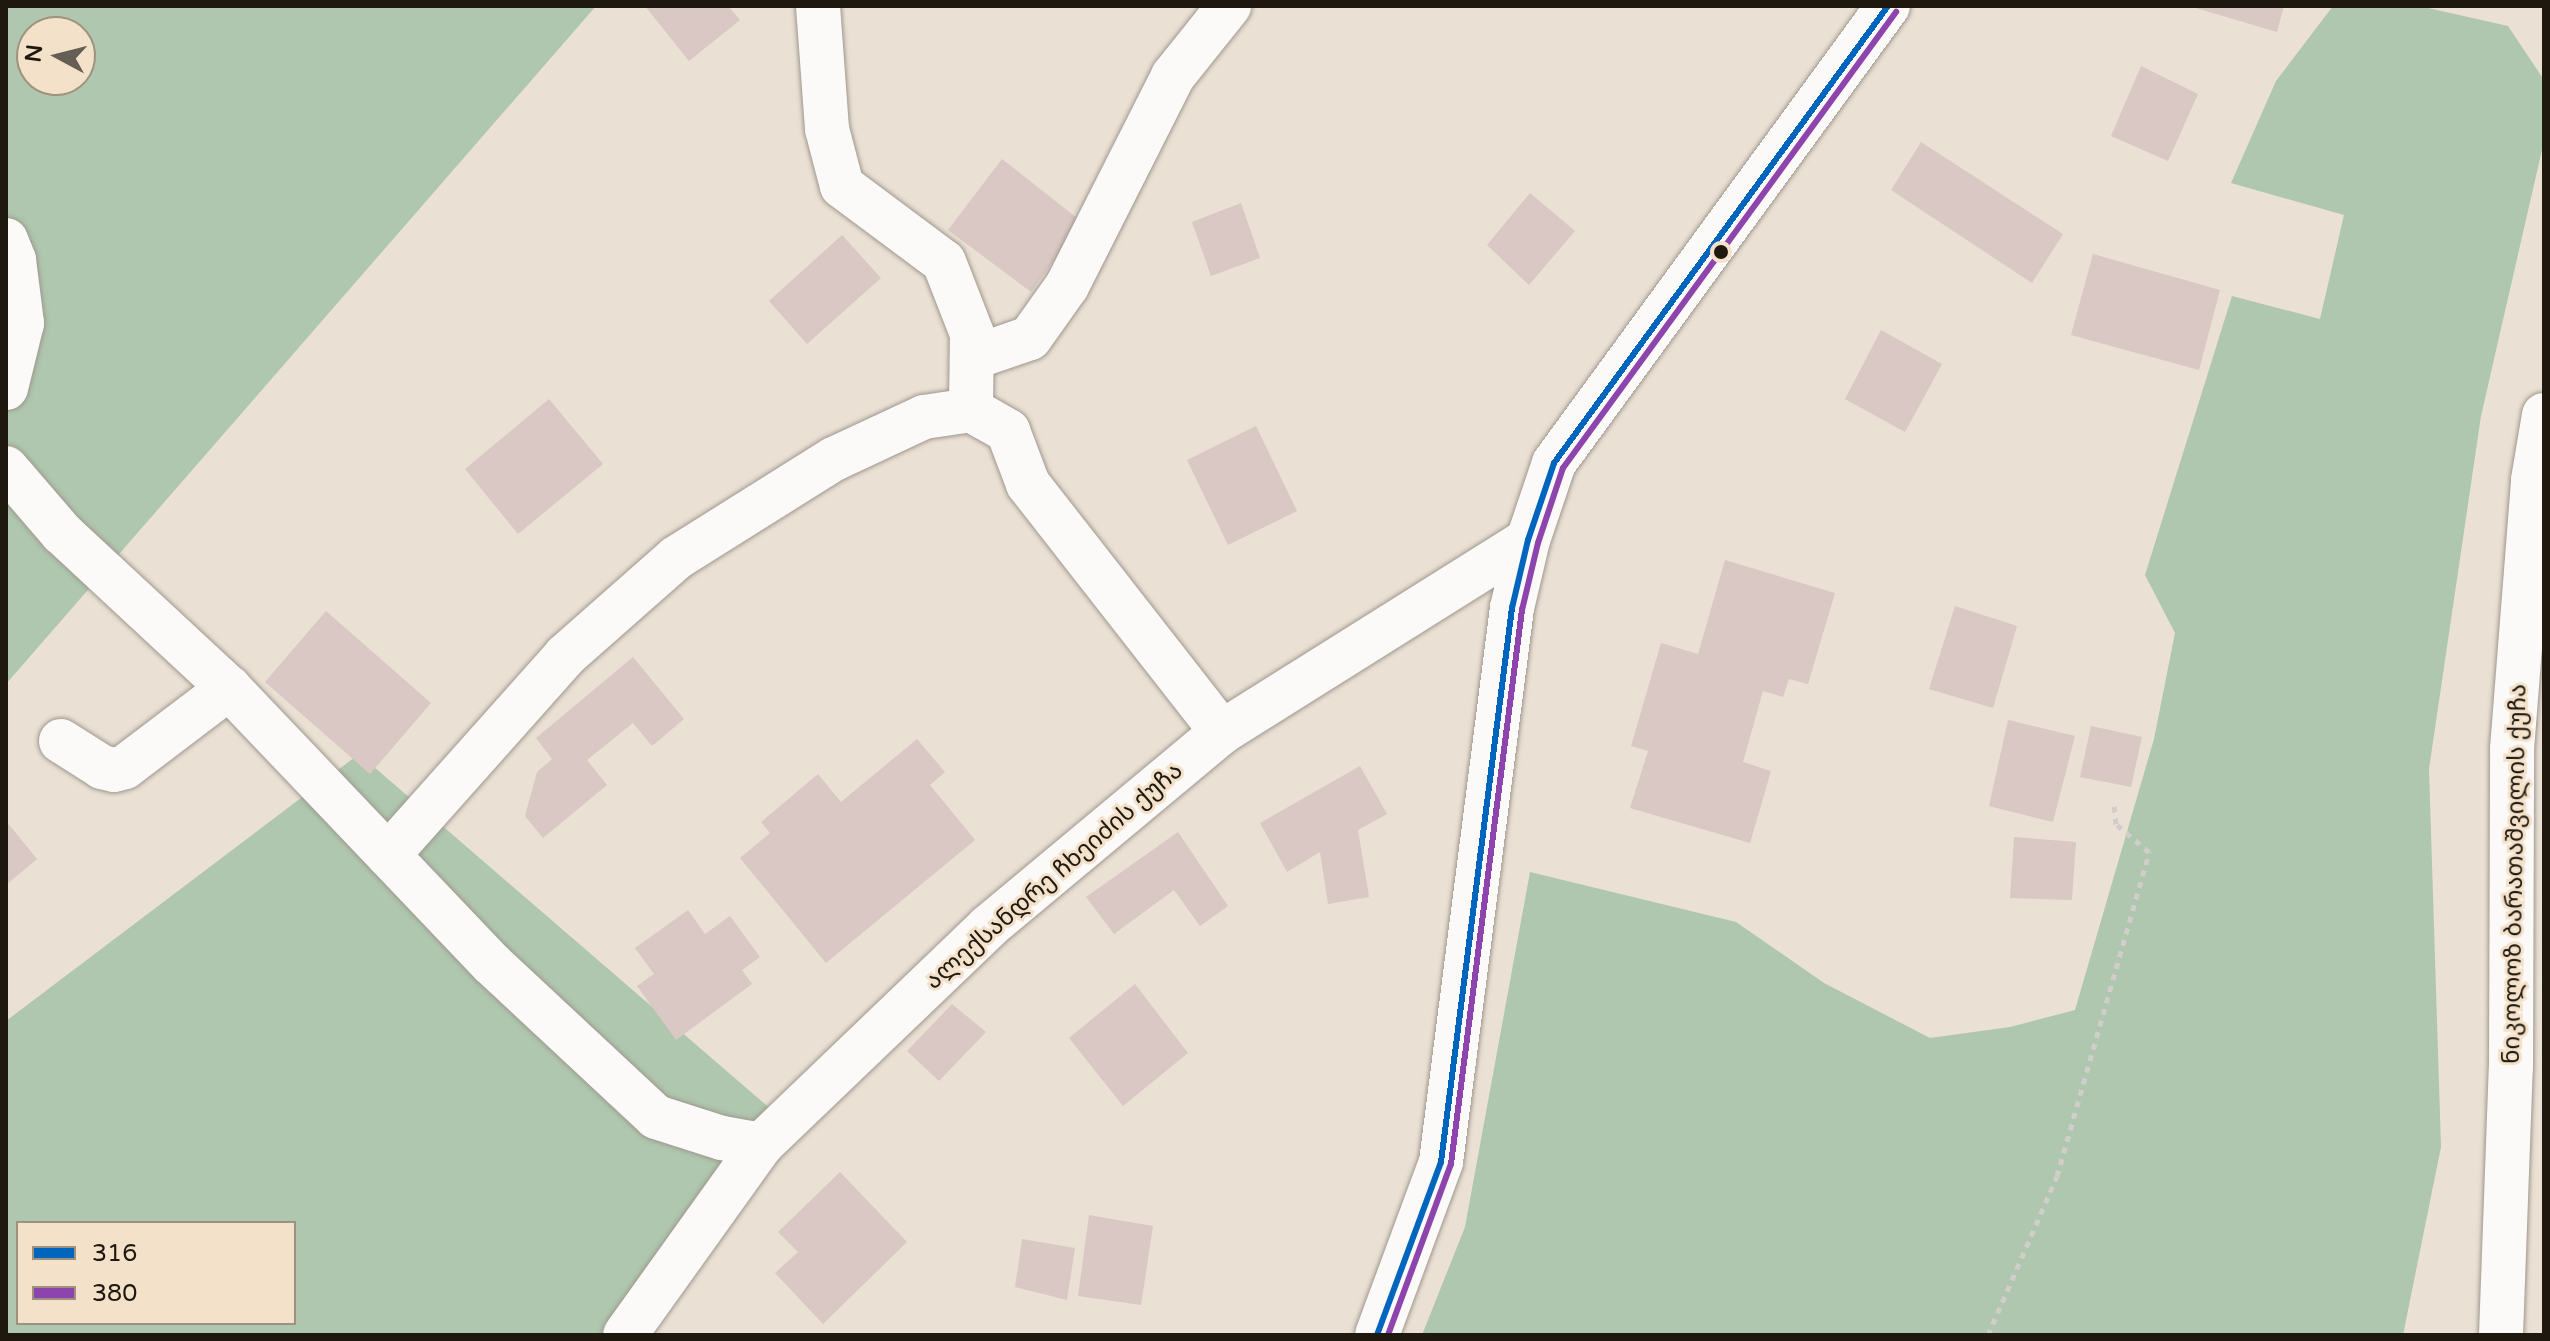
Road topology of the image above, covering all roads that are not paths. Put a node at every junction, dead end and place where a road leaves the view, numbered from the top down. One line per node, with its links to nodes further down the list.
1 (818, 6): 5 (street)
2 (1229, 6): 5 (street)
3 (1888, 6): 10 (street)
4 (6, 240): 6 (street)
5 (972, 358): 7 (street)
6 (6, 388)
7 (971, 410): 12 (street); 15 (street)
8 (2544, 415): 13 (street, ნიკოლოზ ბარათაშვილის ქუჩა)
9 (6, 468): 11 (street)
10 (1528, 540): 12 (street, ალექსანდრე ჩხეიძის ქუჩა); 18 (street)
11 (229, 688): 14 (street); 15 (street)
12 (1222, 732): 16 (street, ალექსანდრე ჩხეიძის ქუჩა)
13 (2529, 732): 19 (street, ნიკოლოზ ბარათაშვილის ქუჩა)
14 (61, 741)
15 (388, 855): 16 (street)
16 (761, 1145): 17 (street, ალექსანდრე ჩხეიძის ქუჩა)
17 (625, 1335)
18 (1377, 1335)
19 (2501, 1335)

